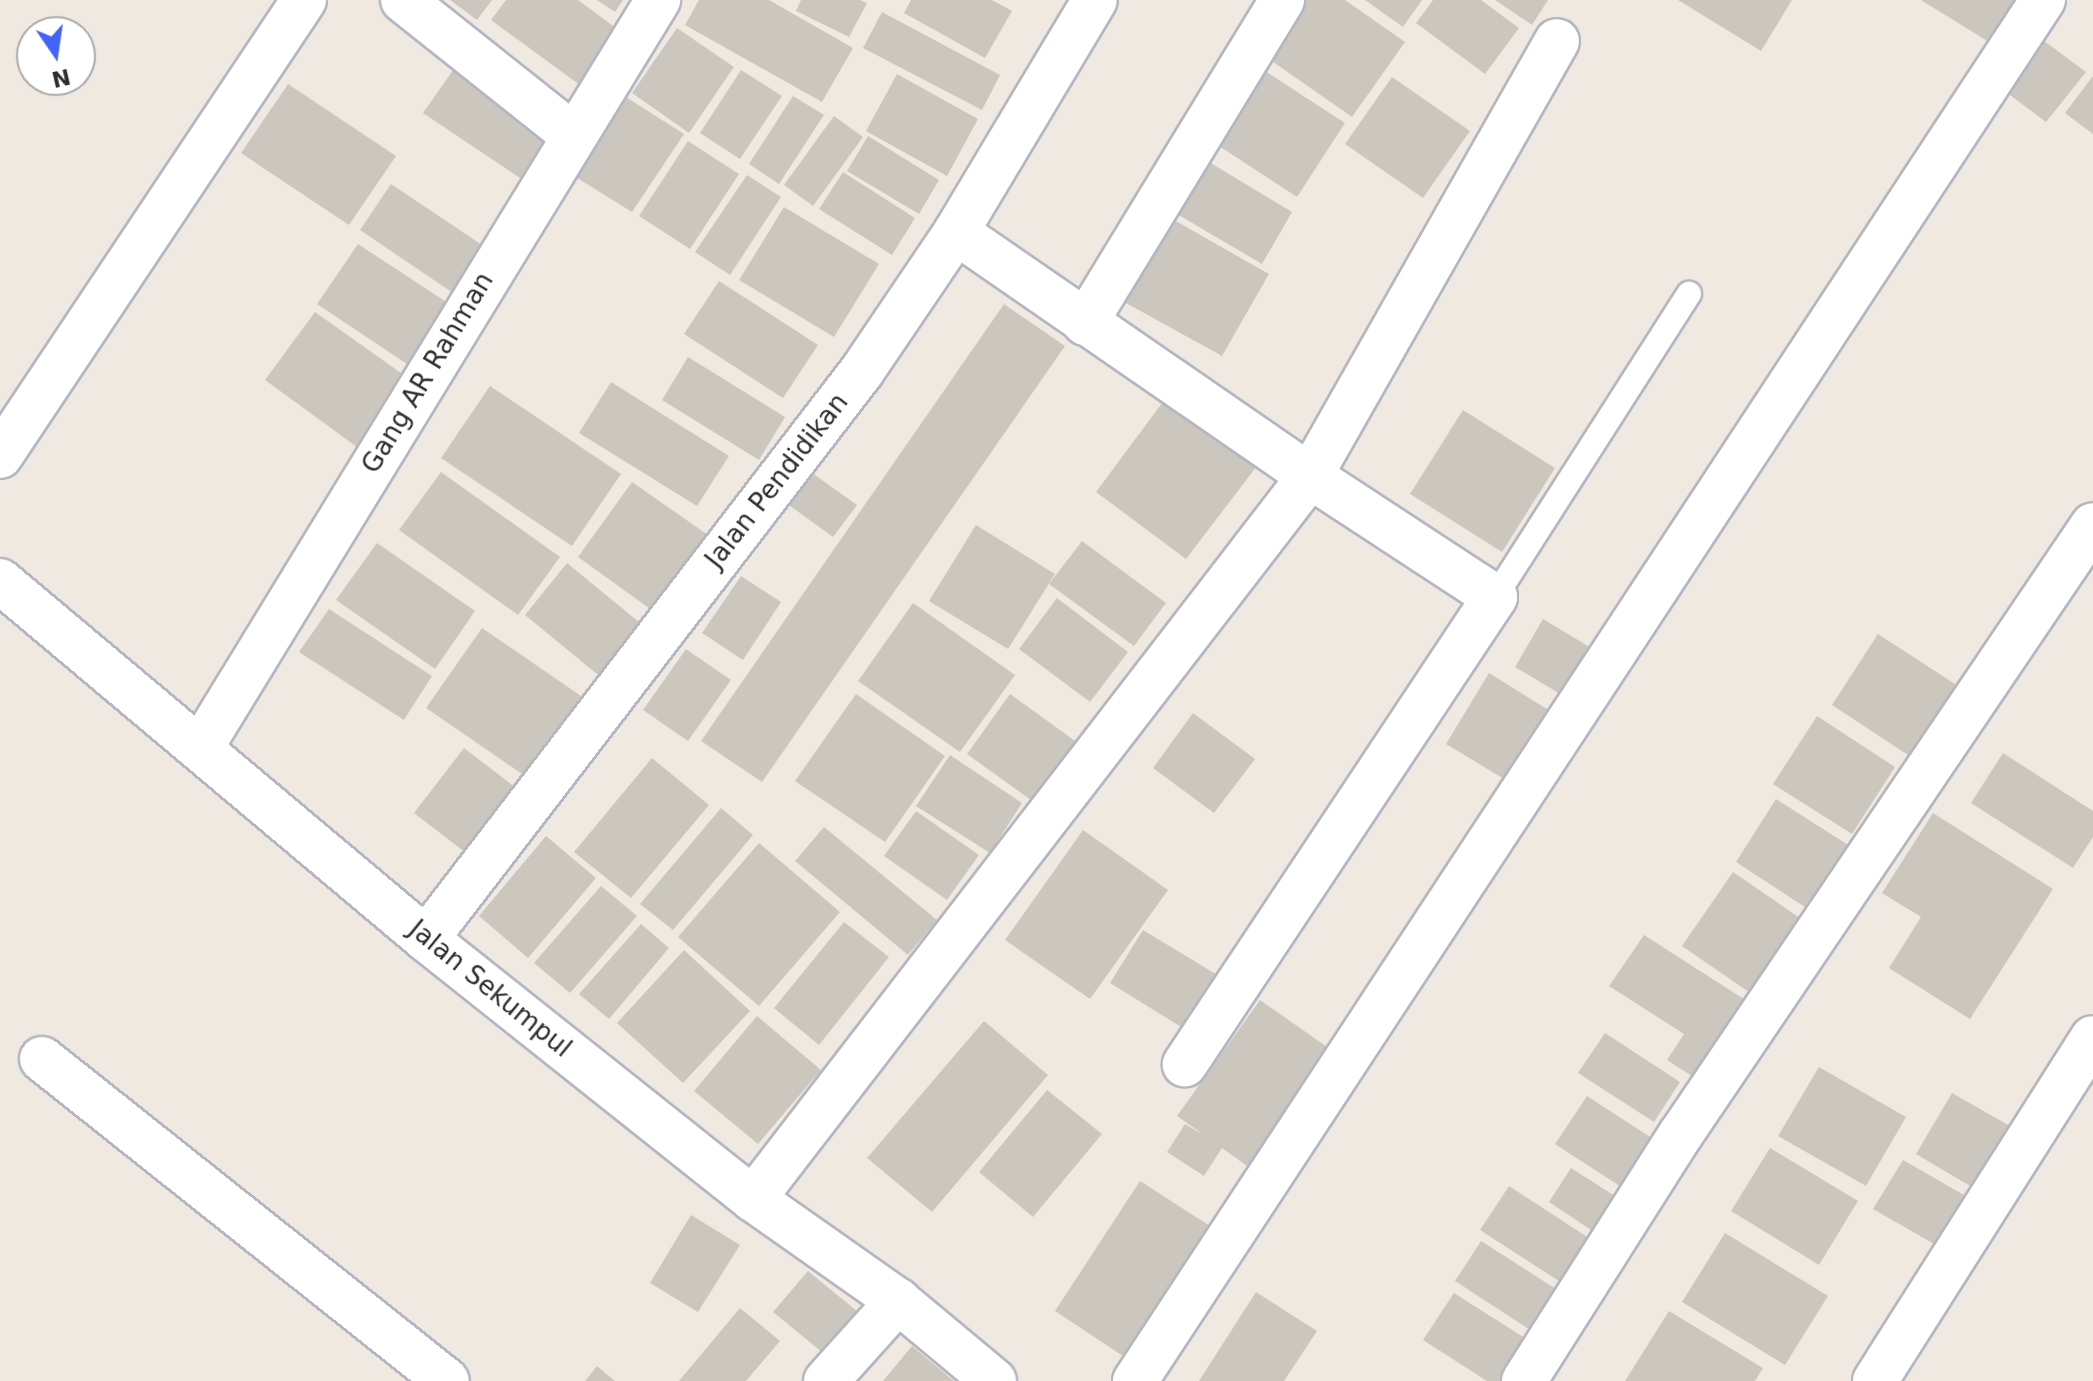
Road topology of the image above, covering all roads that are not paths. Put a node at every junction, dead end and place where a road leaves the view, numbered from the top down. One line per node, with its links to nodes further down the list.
1 (304, 0): 12 (street)
2 (403, 0): 8 (street)
3 (658, 0): 8 (street, Gang AR Rahman)
4 (1095, 0): 9 (street, Jalan Pendidikan)
5 (1282, 0): 11 (street)
6 (2043, 0): 27 (street)
7 (1557, 41): 13 (street)
8 (573, 135): 17 (street, Gang AR Rahman)
9 (956, 232): 11 (street); 18 (street, Jalan Pendidikan)
10 (1689, 294): 16 (lane)
11 (1085, 323): 13 (street)
12 (0, 456)
13 (1310, 476): 16 (street); 22 (street)
14 (2093, 525): 28 (street)
15 (0, 581): 17 (street, Jalan Sekumpul)
16 (1495, 597): 21 (street)
17 (201, 747): 18 (street, Jalan Sekumpul)
18 (426, 939): 22 (street, Jalan Sekumpul)
19 (2093, 1038): 29 (street)
20 (42, 1059): 24 (street)
21 (1185, 1064)
22 (753, 1199): 23 (street, Jalan Sekumpul)
23 (898, 1301): 25 (street); 26 (street, Jalan Sekumpul)
24 (447, 1381)
25 (826, 1381)
26 (994, 1381)
27 (1135, 1381)
28 (1524, 1381)
29 (1875, 1381)

